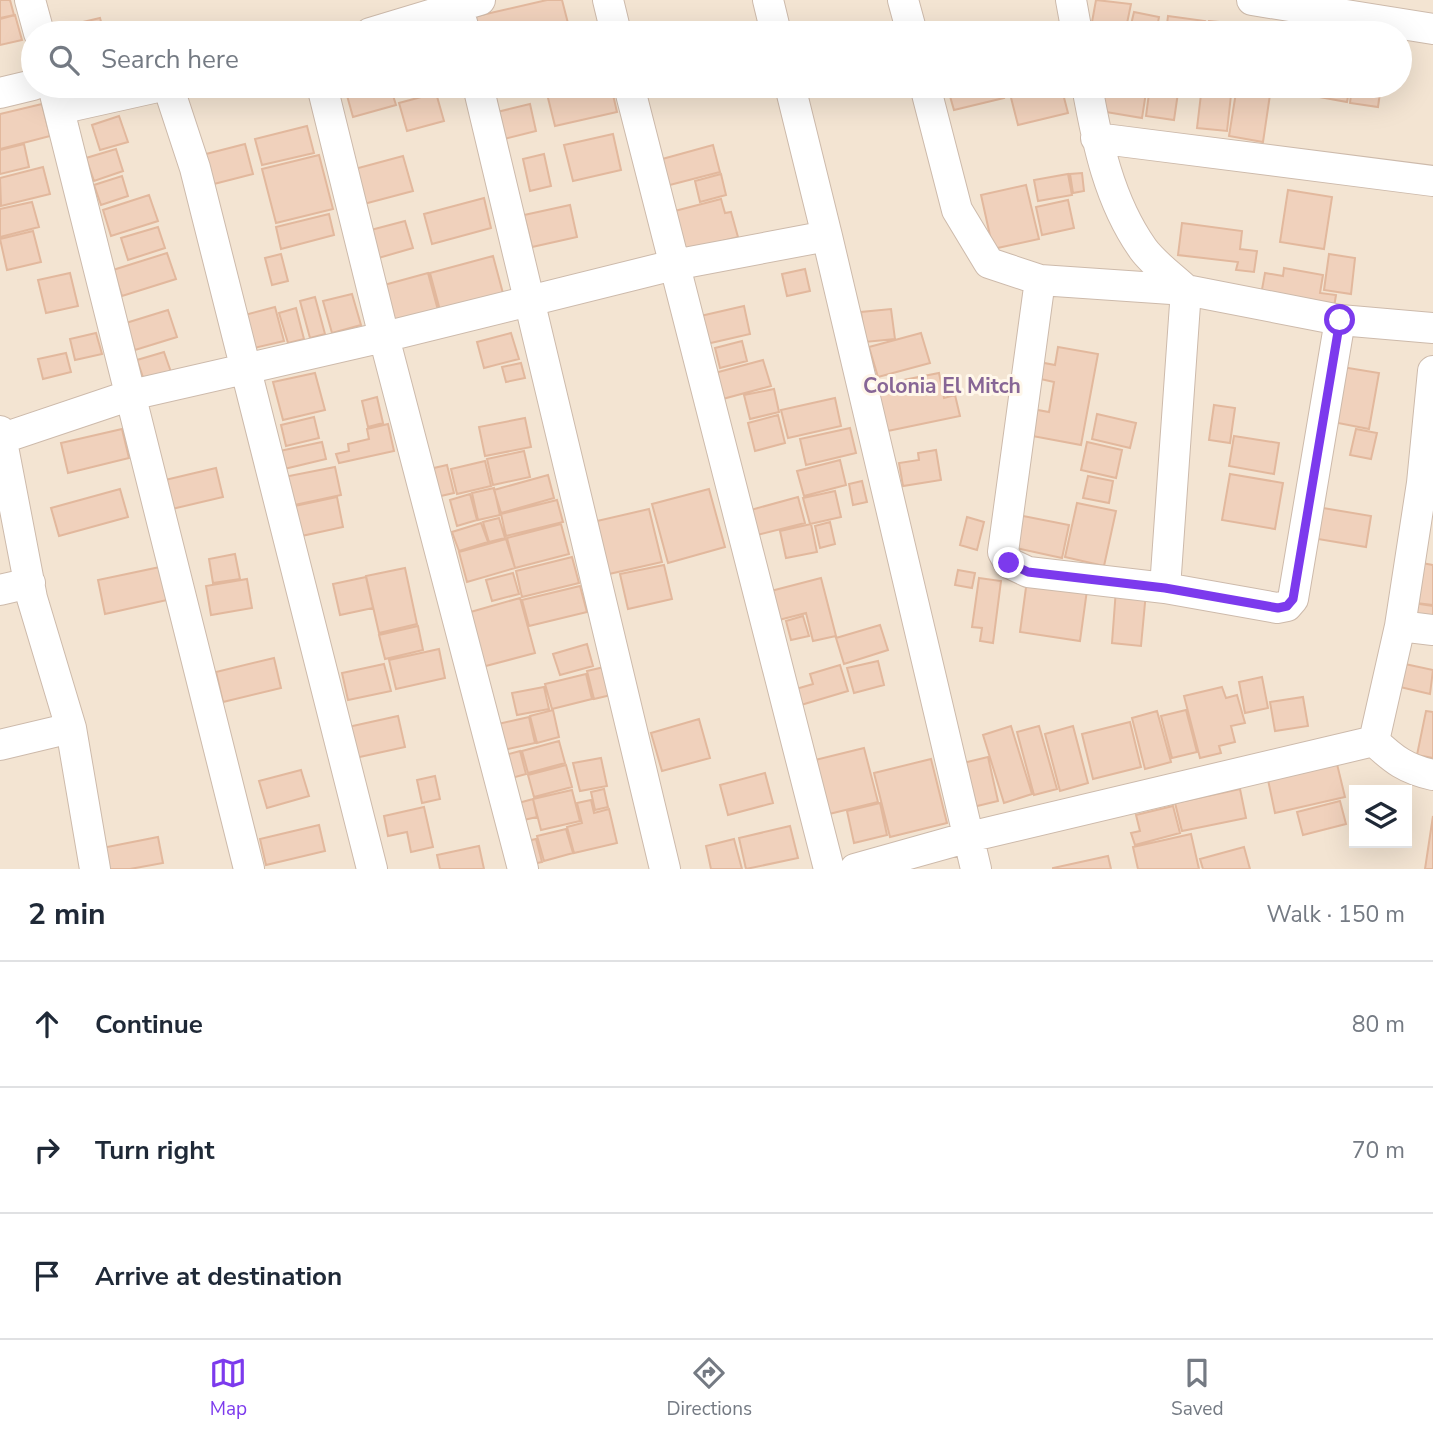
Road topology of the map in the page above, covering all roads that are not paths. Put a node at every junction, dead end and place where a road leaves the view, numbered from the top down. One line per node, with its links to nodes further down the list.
1 (30, 0): 8 (street)
2 (608, 0): 10 (street)
3 (768, 0): 11 (street)
4 (903, 0): 12 (street)
5 (1071, 0): 13 (street)
6 (1252, 0): 14 (street)
7 (468, 13): 9 (street)
8 (36, 21)
9 (428, 21)
10 (613, 21)
11 (773, 21)
12 (909, 21)
13 (1075, 21)
14 (1383, 21)
15 (1412, 26): 16 (street)
16 (1433, 29)
17 (21, 88): 18 (street)
18 (0, 93)
19 (56, 98): 39 (street)
20 (172, 98): 37 (street)
21 (325, 98): 36 (street)
22 (481, 98): 33 (street)
23 (632, 98): 30 (street)
24 (793, 98): 29 (street)
25 (928, 98): 31 (street)
26 (1089, 98): 27 (street)
27 (1096, 138): 28 (street); 32 (street)
28 (1433, 181)
29 (827, 236): 30 (street); 51 (street)
30 (674, 264): 33 (street); 57 (street)
31 (1040, 281): 32 (street); 43 (street)
32 (1186, 290): 34 (street); 43 (street)
33 (531, 300): 36 (street); 56 (street)
34 (1340, 320): 35 (street); 43 (street)
35 (1433, 328)
36 (384, 337): 37 (street); 55 (street)
37 (245, 368): 39 (street); 54 (street)
38 (1433, 371): 41 (street)
39 (131, 395): 40 (street); 53 (street)
40 (1, 435): 42 (street)
41 (1428, 476): 45 (street)
42 (30, 583): 44 (street); 47 (street)
43 (1165, 588)
44 (0, 590)
45 (1400, 626): 46 (street); 48 (street)
46 (1433, 630)
47 (71, 728): 49 (street); 52 (street)
48 (1374, 741): 50 (street); 51 (street)
49 (0, 745)
50 (1433, 775)
51 (969, 837): 58 (street); 59 (street)
52 (95, 869)
53 (249, 869)
54 (372, 869)
55 (523, 869)
56 (665, 869)
57 (829, 869)
58 (855, 869)
59 (976, 869)

